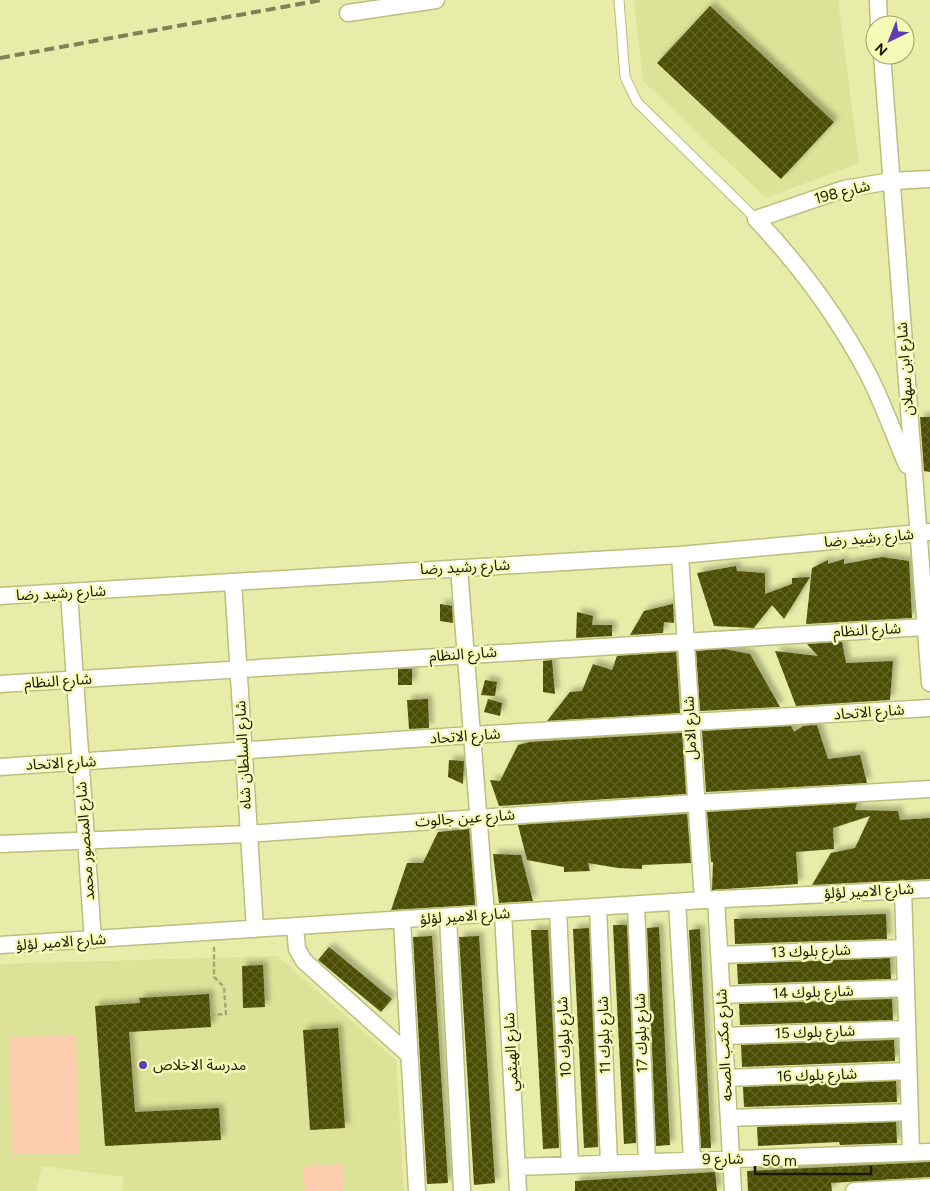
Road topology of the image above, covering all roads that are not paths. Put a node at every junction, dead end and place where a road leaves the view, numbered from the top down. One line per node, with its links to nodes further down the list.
1 (436, 0): 4 (street)
2 (619, 0): 9 (lane)
3 (878, 0): 5 (street)
4 (348, 13)
5 (879, 15)
6 (883, 65): 8 (street, شارع ابن سهلان)
7 (930, 178): 8 (street, شارع 198)
8 (891, 181): 9 (street, شارع 198); 10 (street, شارع ابن سهلان)
9 (756, 219): 10 (street)
10 (913, 479): 11 (street, شارع ابن سهلان)
11 (924, 533): 12 (street, شارع رشيد رضا); 17 (street, شارع ابن سهلان)
12 (680, 555): 13 (street, شارع رشيد رضا); 18 (street, شارع الامل)
13 (459, 568): 14 (street, شارع رشيد رضا); 19 (street)
14 (233, 582): 15 (street, شارع رشيد رضا); 20 (street, شارع السلطان شاه)
15 (69, 593): 16 (street, شارع رشيد رضا); 21 (street, شارع المنصور محمد)
16 (0, 596)
17 (925, 627): 18 (street, شارع النظام); 22 (street, شارع ابن سهلان)
18 (685, 641): 19 (street, شارع النظام); 25 (street, شارع الامل)
19 (465, 654): 20 (street, شارع النظام); 26 (street)
20 (238, 669): 21 (street, شارع النظام); 27 (street, شارع السلطان شاه)
21 (75, 680): 23 (street, شارع النظام); 28 (street, شارع المنصور محمد)
22 (930, 683)
23 (0, 684)
24 (930, 708): 25 (street, شارع الاتحاد)
25 (690, 722): 26 (street, شارع الاتحاد); 31 (street, شارع الامل)
26 (471, 735): 27 (street, شارع الاتحاد); 32 (street)
27 (242, 750): 28 (street, شارع الاتحاد); 33 (street, شارع السلطان شاه)
28 (80, 763): 29 (street, شارع الاتحاد); 34 (street, شارع المنصور محمد)
29 (0, 767)
30 (930, 789): 31 (street, شارع عين جالوت)
31 (695, 802): 32 (street, شارع عين جالوت); 38 (street, شارع الامل)
32 (477, 817): 33 (street, شارع عين جالوت); 44 (street)
33 (247, 834): 34 (street, شارع عين جالوت); 48 (street, شارع السلطان شاه)
34 (85, 839): 35 (street, شارع عين جالوت); 49 (street, شارع المنصور محمد)
35 (0, 844)
36 (903, 889): 37 (street, شارع الامير لؤلؤ); 38 (street, شارع الامير لؤلؤ); 51 (street)
37 (930, 889)
38 (709, 900): 39 (street, شارع الامير لؤلؤ); 52 (street, شارع مكتب الصحه)
39 (677, 902): 40 (street, شارع الامير لؤلؤ); 64 (street)
40 (636, 905): 41 (street, شارع الامير لؤلؤ); 66 (street, شارع بلوك 17)
41 (598, 907): 42 (street, شارع الامير لؤلؤ); 67 (street, شارع بلوك 11)
42 (558, 910): 43 (street, شارع الامير لؤلؤ); 68 (street, شارع بلوك 10)
43 (503, 913): 44 (street, شارع الامير لؤلؤ); 69 (street, شارع الهيثمي)
44 (486, 914): 45 (street, شارع الامير لؤلؤ)
45 (448, 917): 46 (street, شارع الامير لؤلؤ); 72 (street)
46 (402, 920): 47 (street, شارع الامير لؤلؤ); 57 (street)
47 (295, 926): 48 (street, شارع الامير لؤلؤ); 57 (street)
48 (254, 929): 49 (street, شارع الامير لؤلؤ)
49 (93, 940): 50 (street, شارع الامير لؤلؤ)
50 (0, 946)
51 (903, 948): 52 (street, شارع بلوك 13); 53 (street)
52 (719, 955): 54 (street, شارع مكتب الصحه)
53 (905, 988): 54 (street, شارع بلوك 14); 55 (street)
54 (721, 996): 56 (street, شارع مكتب الصحه)
55 (906, 1029): 56 (street, شارع بلوك 15); 58 (street)
56 (724, 1036): 59 (street, شارع مكتب الصحه)
57 (408, 1054): 71 (street)
58 (908, 1071): 59 (street, شارع بلوك 16); 60 (street)
59 (726, 1078): 61 (street, شارع مكتب الصحه)
60 (910, 1112): 61 (street); 62 (street)
61 (729, 1118): 65 (street, شارع مكتب الصحه)
62 (911, 1152): 63 (street, شارع 9); 65 (street, شارع 9)
63 (930, 1152)
64 (692, 1159): 65 (street, شارع 9); 66 (street, شارع 9)
65 (731, 1159): 74 (street, شارع مكتب الصحه)
66 (647, 1162): 67 (street, شارع 9)
67 (609, 1163): 68 (street, شارع 9)
68 (570, 1165): 69 (street, شارع 9)
69 (517, 1167): 73 (street, شارع الهيثمي)
70 (930, 1187): 75 (street)
71 (417, 1191)
72 (462, 1191)
73 (518, 1191)
74 (733, 1191)
75 (854, 1191)

